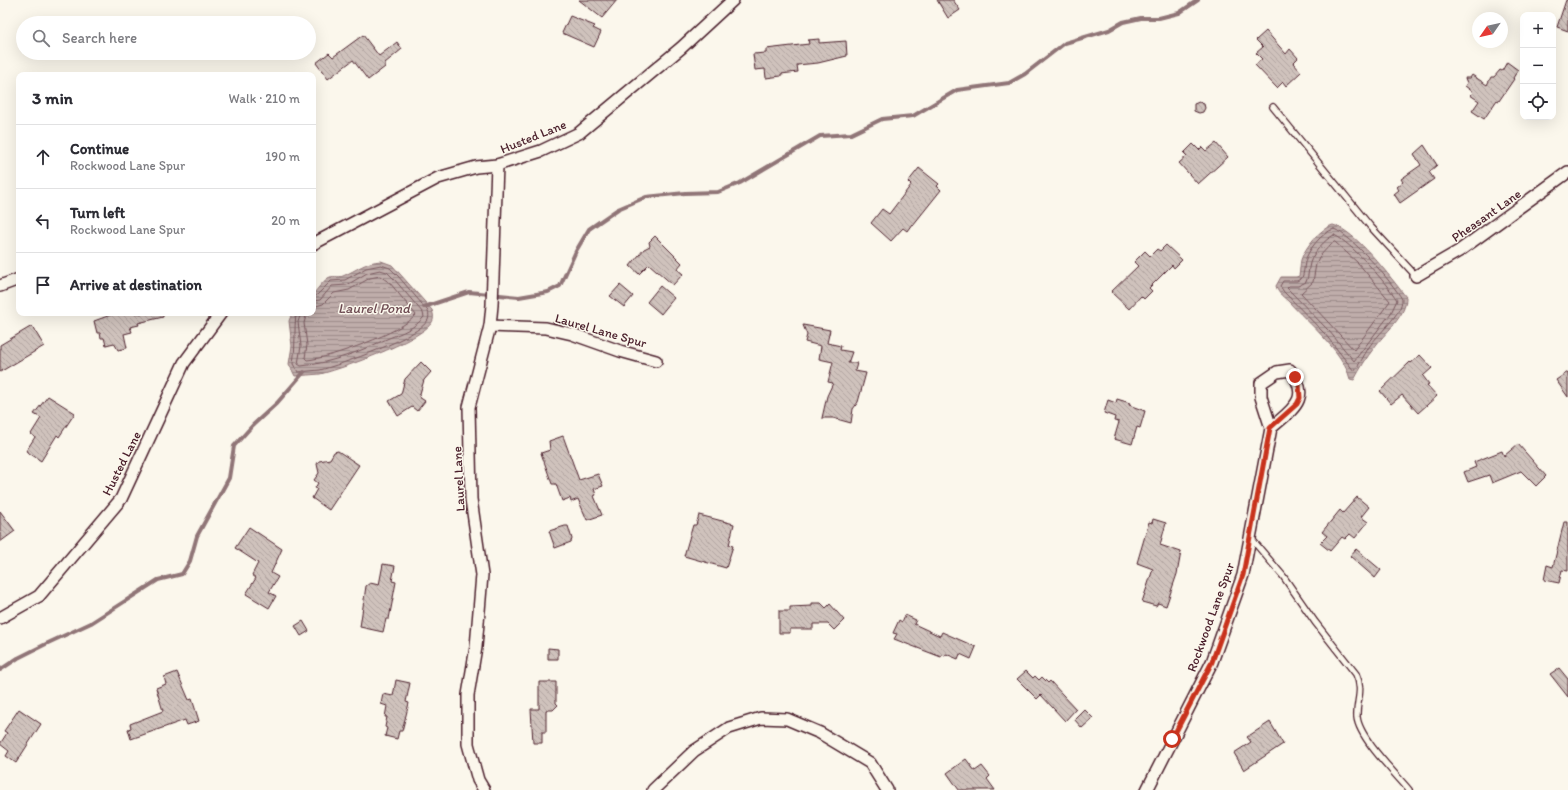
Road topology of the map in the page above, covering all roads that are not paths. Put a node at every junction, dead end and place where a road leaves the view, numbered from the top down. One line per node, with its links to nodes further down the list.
1 (733, 0): 3 (street, Husted Lane)
2 (1273, 107): 6 (lane)
3 (497, 165): 5 (street, Husted Lane); 10 (street, Laurel Lane)
4 (1568, 172): 6 (street, Pheasant Lane)
5 (316, 242)
6 (1416, 276)
7 (16, 280): 8 (street)
8 (0, 286)
9 (219, 316): 14 (street, Husted Lane)
10 (490, 326): 11 (street, Laurel Lane Spur); 15 (street, Laurel Lane)
11 (656, 361)
12 (1270, 428): 12 (street, Rockwood Lane Spur); 13 (street, Rockwood Lane Spur)
13 (1250, 537): 18 (street, Rockwood Lane Spur); 19 (lane)
14 (0, 618)
15 (484, 790)
16 (653, 790): 17 (street)
17 (887, 790)
18 (1147, 790)
19 (1409, 790)

